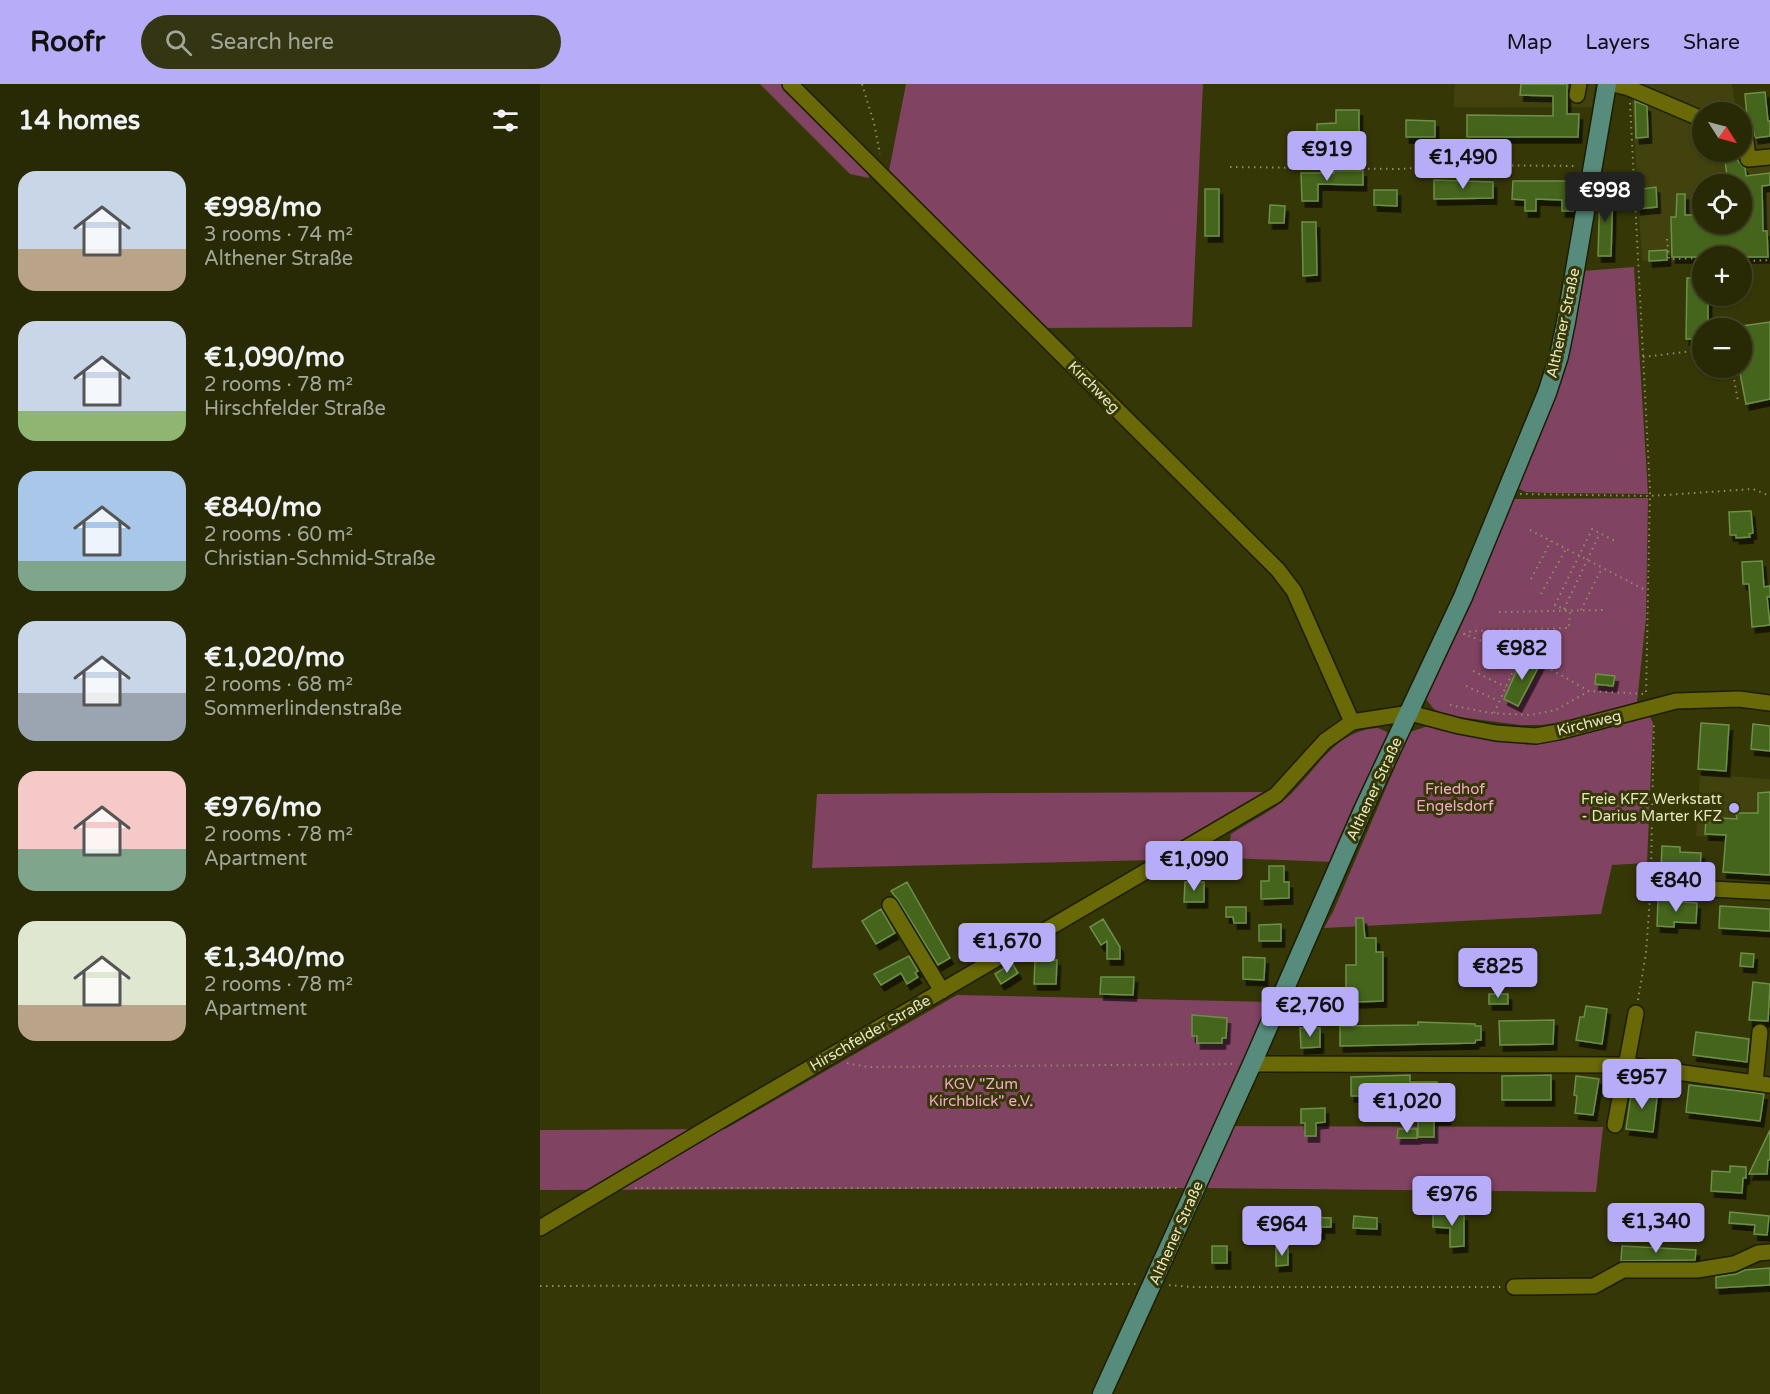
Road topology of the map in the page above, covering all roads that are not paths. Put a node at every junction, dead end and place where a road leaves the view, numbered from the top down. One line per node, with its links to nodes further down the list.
1 (790, 84): 9 (street, Kirchweg)
2 (1607, 84): 8 (main road, Althener Straße)
3 (1613, 84): 4 (street)
4 (1692, 115)
5 (1770, 157): 6 (street)
6 (1752, 159)
7 (1770, 703): 8 (street, Kirchweg)
8 (1410, 713): 9 (street, Hirschfelder Straße); 16 (main road, Althener Straße)
9 (1352, 722): 13 (street, Hirschfelder Straße)
10 (1651, 886): 11 (street)
11 (1770, 892)
12 (890, 905): 13 (street)
13 (942, 991): 20 (street, Hirschfelder Straße)
14 (1636, 1013): 17 (street)
15 (1760, 1032): 18 (street)
16 (1252, 1064): 17 (street); 23 (main road, Althener Straße)
17 (1627, 1065): 18 (street); 19 (street)
18 (1763, 1084)
19 (1616, 1125)
20 (540, 1228)
21 (1770, 1252): 22 (street)
22 (1514, 1287)
23 (1102, 1394)

